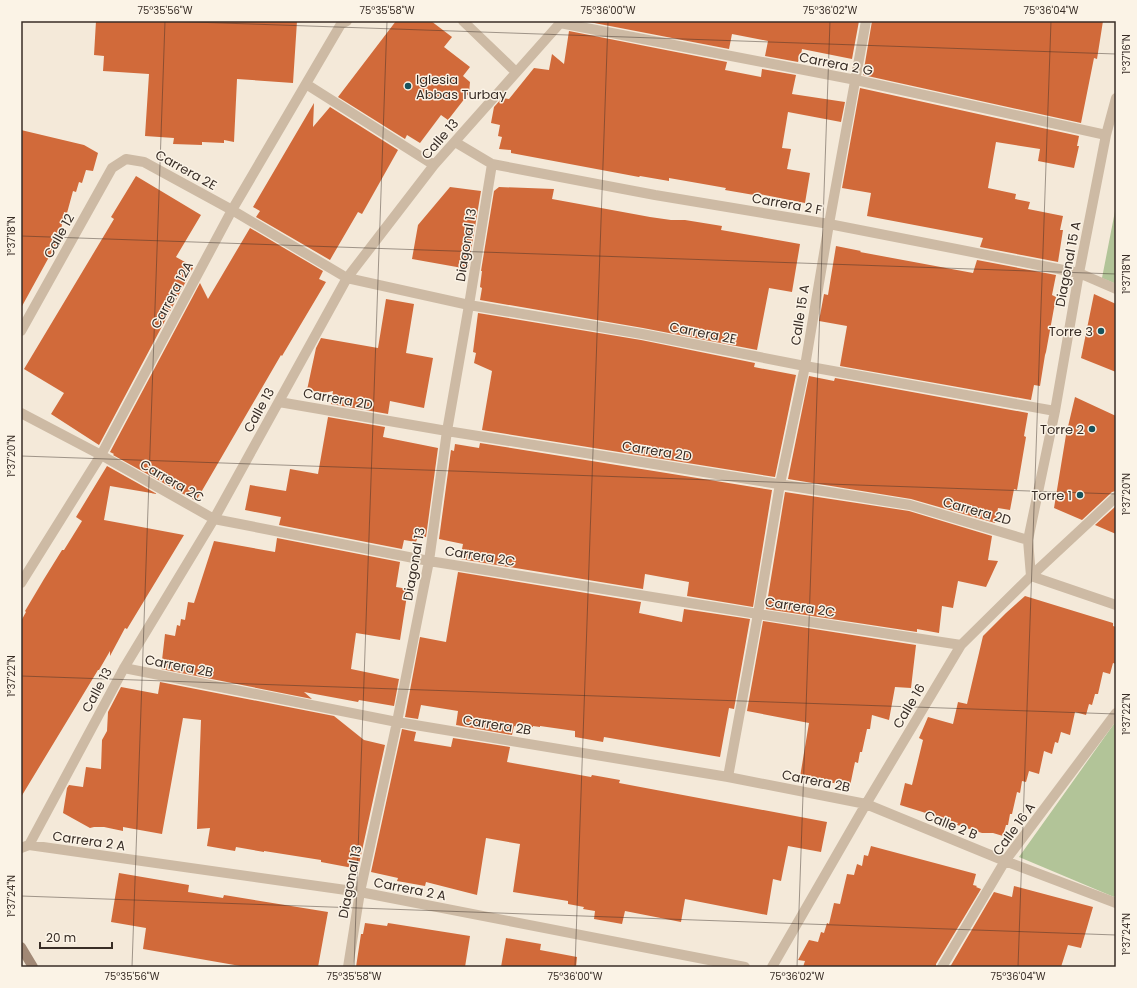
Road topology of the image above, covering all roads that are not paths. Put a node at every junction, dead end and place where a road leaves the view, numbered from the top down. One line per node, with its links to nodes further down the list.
1 (463, 21): 5 (street)
2 (866, 21): 6 (street, Calle 15 A)
3 (341, 22): 7 (street, Carrera 12A)
4 (561, 22): 5 (street, Calle 13); 6 (street, Carrera 2 G)
5 (516, 72): 10 (street, Calle 13)
6 (856, 80): 9 (street, Carrera 2 G); 15 (street, Calle 15 A)
7 (306, 84): 13 (street); 14 (street, Carrera 12A)
8 (1116, 98): 9 (street, Diagonal 15 A)
9 (1106, 135): 16 (street, Diagonal 15 A)
10 (455, 142): 12 (street, Carrera 2 F); 13 (street, Calle 13)
11 (126, 160): 14 (street, Carrera 2E); 20 (street, Calle 12)
12 (492, 164): 15 (street, Carrera 2 F); 19 (street, Diagonal 13)
13 (434, 165): 17 (street, Calle 13)
14 (232, 210): 17 (street, Carrera 2E); 26 (street, Carrera 12A)
15 (829, 224): 16 (street, Carrera 2 F); 21 (street, Calle 15 A)
16 (1079, 273): 18 (street, Carrera 2 F); 23 (street, Diagonal 15 A)
17 (347, 278): 19 (street, Carrera 2E); 22 (street, Calle 13)
18 (1116, 289)
19 (469, 305): 21 (street, Carrera 2E); 25 (street, Diagonal 13)
20 (21, 331)
21 (805, 366): 23 (street, Carrera 2E); 27 (street, Calle 15 A)
22 (279, 402): 25 (street, Carrera 2D); 29 (street, Calle 13)
23 (1055, 411): 30 (street, Diagonal 15 A)
24 (21, 413): 26 (street, Carrera 2C)
25 (447, 431): 27 (street, Carrera 2D); 31 (street, Diagonal 13)
26 (101, 455): 29 (street, Carrera 2C); 33 (street, Carrera 12A)
27 (780, 484): 30 (street, Carrera 2D); 35 (street, Calle 15 A)
28 (1116, 497): 32 (street, Calle 16)
29 (214, 520): 31 (street, Carrera 2C); 37 (street, Calle 13)
30 (1028, 540): 32 (street, Diagonal 15 A)
31 (429, 561): 35 (street, Carrera 2C); 39 (street, Diagonal 13)
32 (1031, 576): 34 (street); 36 (street, Calle 16)
33 (21, 584)
34 (1116, 605)
35 (758, 614): 36 (street, Carrera 2C); 40 (street, Calle 15 A)
36 (961, 645): 41 (street, Calle 16)
37 (124, 668): 39 (street, Carrera 2B); 42 (street, Calle 13)
38 (1116, 713): 43 (street, Calle 16 A)
39 (397, 722): 40 (street, Carrera 2B); 44 (street, Diagonal 13)
40 (728, 777): 41 (street, Carrera 2B)
41 (866, 804): 43 (street, Calle 2 B); 50 (street, Calle 16)
42 (25, 846): 44 (street, Carrera 2 A)
43 (1005, 861): 45 (street, Calle 2 B); 51 (street, Calle 16 A)
44 (360, 892): 48 (street, Diagonal 13); 49 (street, Carrera 2 A)
45 (1116, 903)
46 (21, 947): 47 (street)
47 (33, 967)
48 (348, 967)
49 (744, 967)
50 (772, 967)
51 (942, 967)

